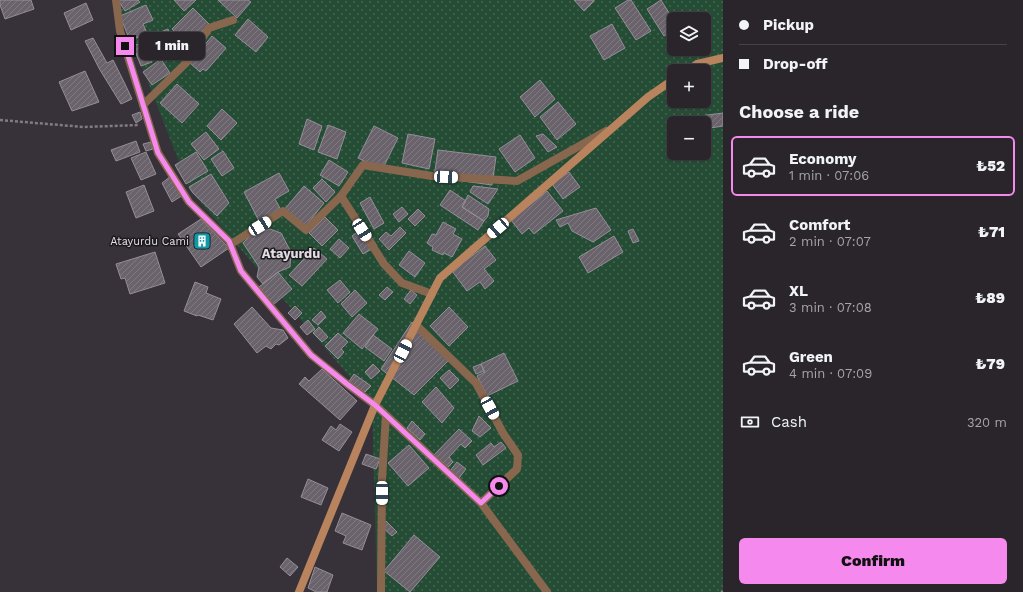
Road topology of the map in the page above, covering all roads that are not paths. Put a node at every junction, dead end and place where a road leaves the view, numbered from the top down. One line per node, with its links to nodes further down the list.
1 (116, 0): 6 (street)
2 (234, 20): 6 (street)
3 (723, 58): 4 (street)
4 (697, 64)
5 (667, 84): 7 (street)
6 (143, 105): 9 (street)
7 (613, 127): 8 (street); 10 (street)
8 (341, 196): 9 (street); 10 (street)
9 (230, 244): 12 (street)
10 (432, 294): 11 (street)
11 (416, 325): 12 (street); 14 (street)
12 (375, 405): 13 (street); 15 (street)
13 (386, 416): 14 (street); 16 (street)
14 (481, 503): 17 (street)
15 (299, 592)
16 (381, 592)
17 (547, 592)

